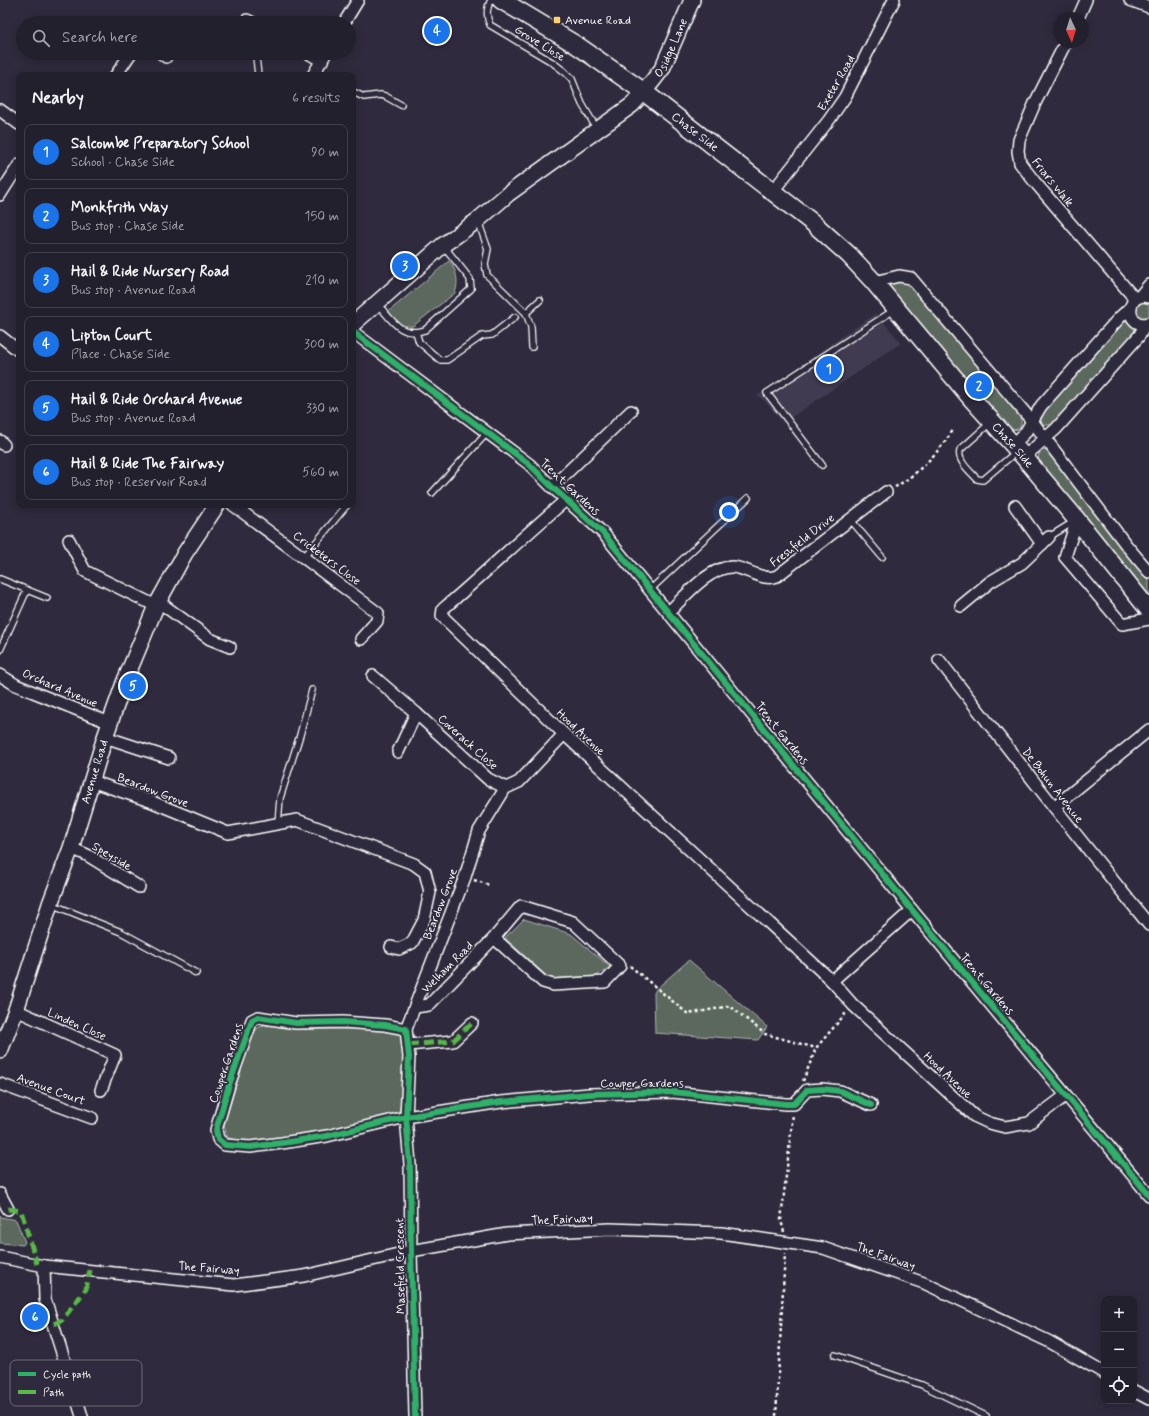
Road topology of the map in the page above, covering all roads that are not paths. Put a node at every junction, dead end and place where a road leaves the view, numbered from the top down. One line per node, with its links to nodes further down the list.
1 (358, 0): 10 (street)
2 (491, 0): 23 (lane, Grove Close)
3 (501, 0): 18 (main road, Chase Side)
4 (692, 0): 18 (street, Osidge Lane)
5 (894, 0): 25 (street, Exeter Road)
6 (1086, 0): 9 (street)
7 (1130, 0): 8 (street)
8 (1149, 7)
9 (1081, 12)
10 (348, 16)
11 (1063, 48): 32 (street, Friars Walk)
12 (126, 60): 15 (street)
13 (256, 60): 16 (lane)
14 (323, 60): 17 (street)
15 (118, 72)
16 (258, 72)
17 (318, 72)
18 (644, 92): 23 (street); 25 (main road, Chase Side)
19 (356, 94): 20 (lane)
20 (401, 106)
21 (0, 110): 22 (street)
22 (16, 122)
23 (597, 129): 27 (street)
24 (16, 170): 26 (street)
25 (773, 191): 29 (main road, Chase Side)
26 (0, 195)
27 (478, 220): 28 (street); 35 (lane)
28 (443, 245): 33 (street); 39 (lane)
29 (874, 282): 34 (main road, Chase Side); 46 (street)
30 (1149, 285): 32 (street)
31 (540, 300): 35 (lane)
32 (1139, 300): 38 (street, Friars Walk); 46 (street)
33 (377, 303): 37 (street); 39 (lane)
34 (896, 309): 45 (main road, Chase Side); 50 (lane)
35 (526, 313): 42 (lane)
36 (514, 317): 39 (lane)
37 (356, 321)
38 (1147, 323): 48 (street)
39 (416, 332)
40 (356, 334): 47 (street, Trent Gardens)
41 (0, 336): 43 (street)
42 (532, 347)
43 (16, 349)
44 (631, 411): 51 (street)
45 (992, 421): 49 (main road, Chase Side); 49 (lane)
46 (1032, 421): 48 (street); 49 (street)
47 (487, 433): 51 (street, Trent Gardens); 53 (lane)
48 (1046, 438): 49 (street); 66 (street)
49 (1018, 451): 61 (main road, Chase Side)
50 (822, 465)
51 (552, 487): 55 (street, Trent Gardens)
52 (886, 492): 60 (street, Freshfield Drive)
53 (432, 493)
54 (748, 498): 69 (lane)
55 (567, 499): 69 (street, Trent Gardens); 86 (street, Hood Avenue)
56 (1015, 506): 63 (street)
57 (215, 508): 71 (street, Avenue Road)
58 (237, 508): 65 (street, Cricketers Close)
59 (345, 508): 65 (lane)
60 (850, 518): 64 (lane); 74 (street, Freshfield Drive)
61 (1077, 520): 63 (lane); 73 (main road, Chase Side); 75 (street)
62 (69, 540): 71 (street)
63 (1046, 541): 72 (street)
64 (882, 557)
65 (304, 558): 76 (street, Cricketers Close)
66 (1149, 572)
67 (0, 579): 68 (lane)
68 (27, 590): 70 (lane); 78 (lane)
69 (650, 590): 74 (street, Trent Gardens)
70 (47, 598)
71 (158, 604): 77 (street); 84 (street, Avenue Road)
72 (961, 606)
73 (1149, 610)
74 (668, 612): 96 (street, Trent Gardens)
75 (1149, 619)
76 (361, 639)
77 (230, 647)
78 (0, 650)
79 (939, 660): 91 (street, De Bohun Avenue)
80 (0, 676): 84 (street, Orchard Avenue)
81 (373, 676): 83 (street, Coverack Close)
82 (312, 690): 92 (lane)
83 (416, 713): 87 (street); 90 (street, Coverack Close)
84 (108, 730): 88 (street, Orchard Avenue); 89 (street, Avenue Road)
85 (1149, 730): 91 (street)
86 (564, 734): 90 (street); 101 (street, Hood Avenue)
87 (398, 752)
88 (169, 758)
89 (91, 781): 92 (street, Beardow Grove); 93 (street, Avenue Road)
90 (504, 790): 102 (street, Beardow Grove)
91 (1054, 807): 97 (street, De Bohun Avenue)
92 (278, 824): 99 (street)
93 (71, 848): 94 (street, Speyside); 95 (street, Avenue Road)
94 (139, 887)
95 (50, 904): 100 (lane); 103 (street, Avenue Road)
96 (912, 910): 101 (street); 110 (street, Trent Gardens)
97 (1149, 925)
98 (494, 938): 98 (street, Welham Road); 102 (street, Welham Road)
99 (391, 947)
100 (196, 973)
101 (832, 982): 110 (street, Hood Avenue)
102 (414, 1007): 105 (street, Beardow Grove)
103 (16, 1010): 107 (street, Avenue Road); 109 (street, Linden Close)
104 (472, 1023): 106 (street)
105 (406, 1029): 106 (street); 112 (street, Cowper Gardens)
106 (408, 1045): 112 (street)
107 (0, 1051)
108 (0, 1084): 113 (street, Avenue Court)
109 (101, 1090)
110 (1065, 1096): 115 (street, Trent Gardens)
111 (871, 1106): 112 (street, Cowper Gardens)
112 (406, 1117): 117 (street, Masefield Crescent)
113 (92, 1118)
114 (0, 1194): 116 (street)
115 (1149, 1195)
116 (8, 1209)
117 (410, 1251): 119 (street, The Fairway); 122 (street, The Fairway); 127 (street, Masefield Crescent)
118 (0, 1257): 119 (street, The Fairway)
119 (44, 1266): 121 (street)
120 (835, 1354): 128 (lane)
121 (64, 1360)
122 (1101, 1371)
123 (1137, 1392): 124 (street)
124 (1149, 1399)
125 (79, 1406): 126 (street)
126 (82, 1416)
127 (415, 1416)
128 (986, 1416)

